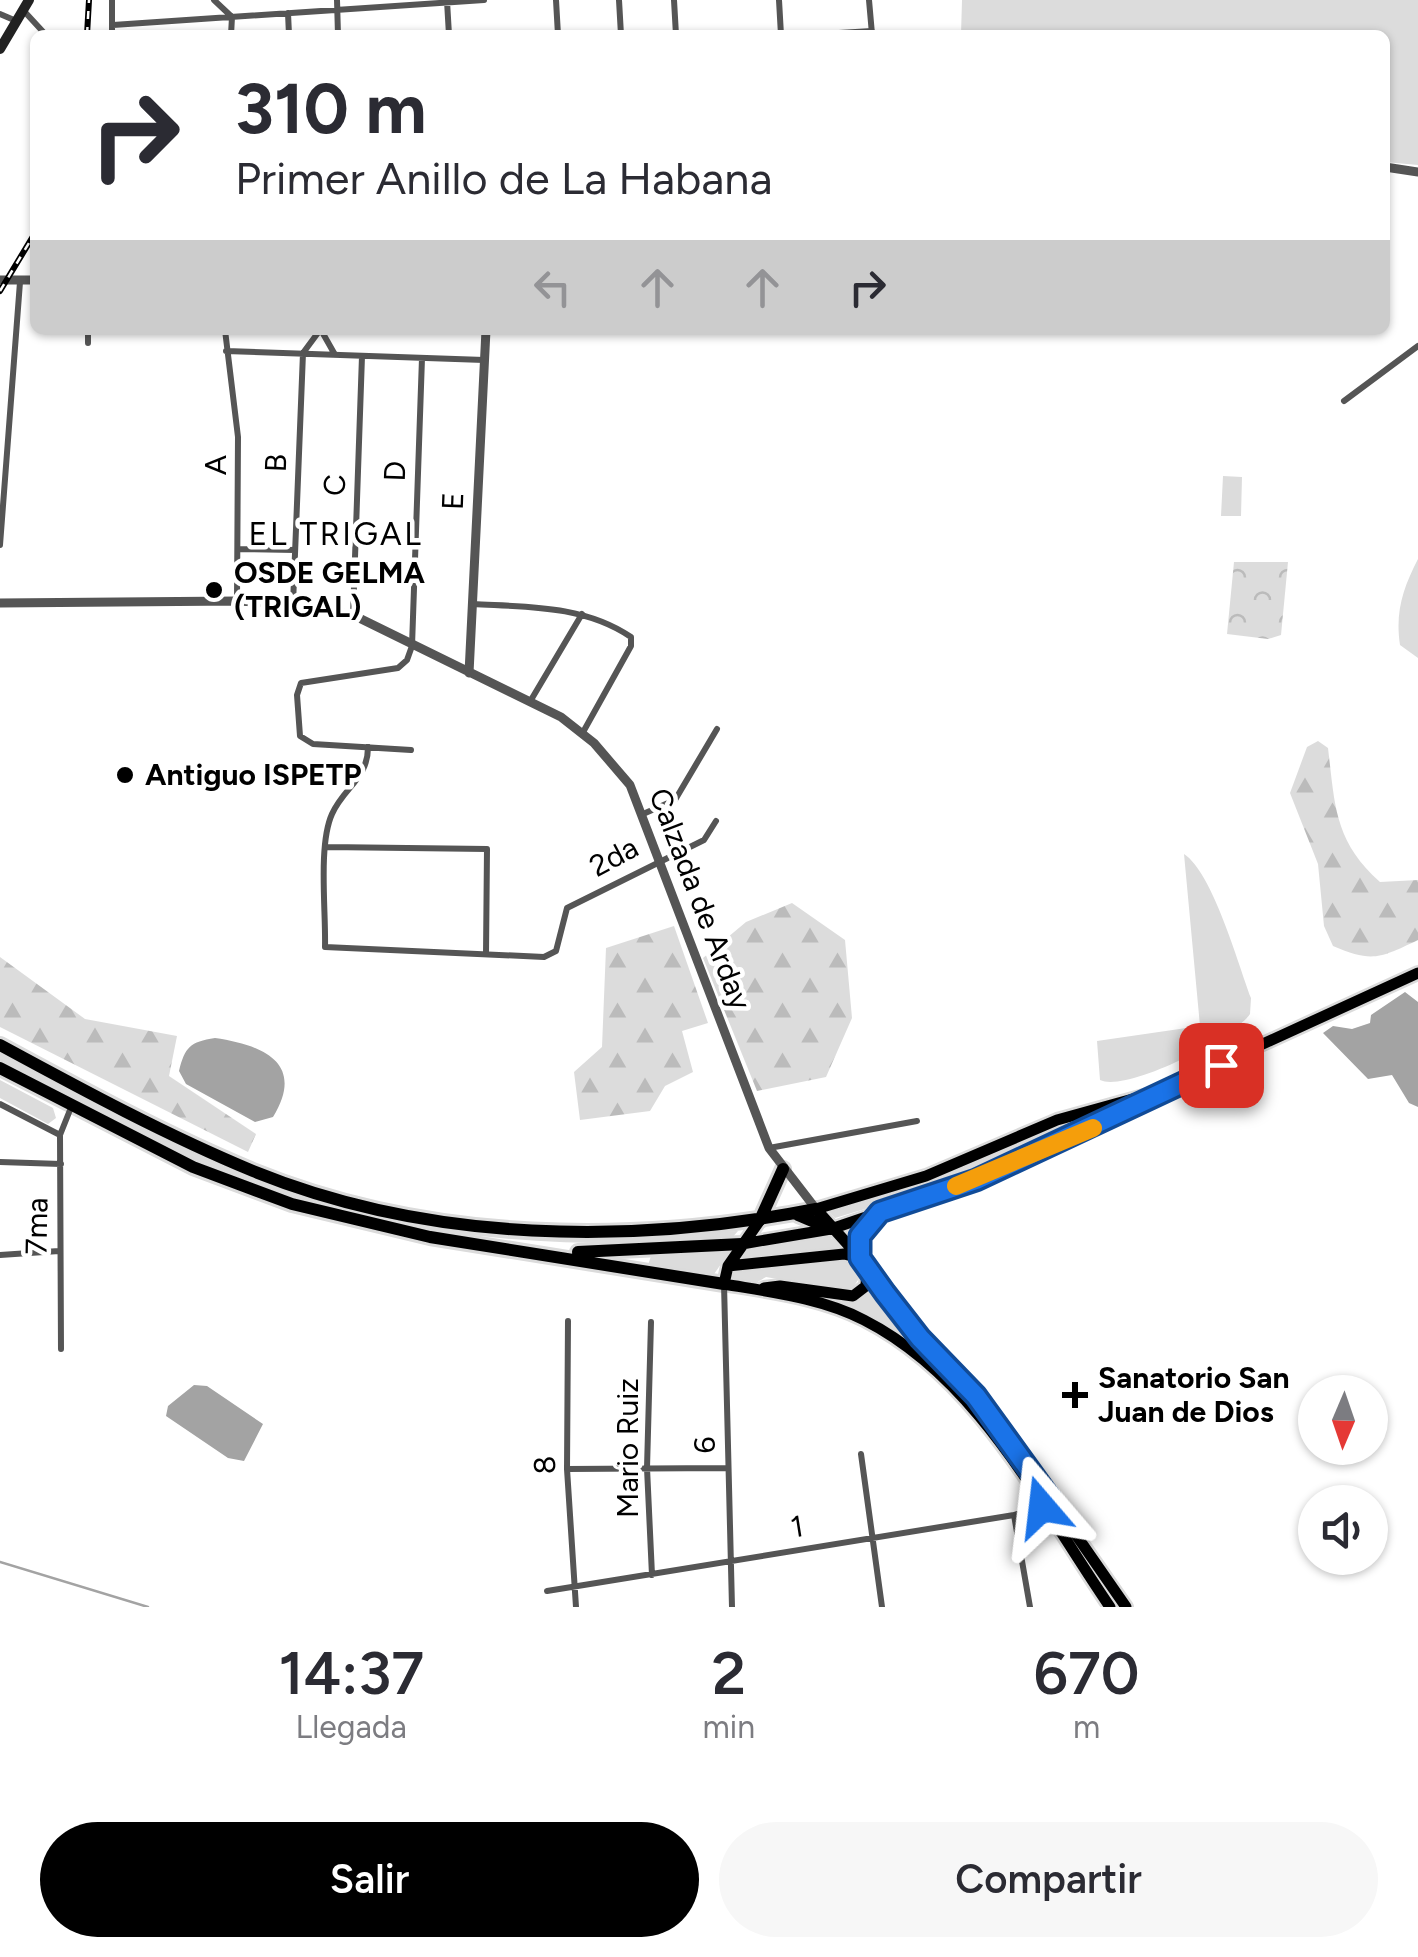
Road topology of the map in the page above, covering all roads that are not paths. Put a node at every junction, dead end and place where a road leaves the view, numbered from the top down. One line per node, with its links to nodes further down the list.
1 (112, 0): 18 (street)
2 (214, 0): 16 (street)
3 (337, 0): 13 (street)
4 (484, 0): 10 (street)
5 (556, 0): 25 (street)
6 (619, 0): 26 (street)
7 (674, 0): 27 (street)
8 (778, 0): 28 (street)
9 (869, 0): 29 (street)
10 (447, 1): 11 (street); 24 (street)
11 (392, 3): 13 (street)
12 (25, 5): 17 (main road); 19 (street)
13 (337, 10): 15 (street); 23 (street)
14 (0, 14): 17 (street)
15 (288, 14): 16 (street); 22 (street)
16 (232, 17): 18 (street); 21 (street)
17 (14, 20): 30 (main road)
18 (112, 26): 20 (street)
19 (42, 30)
20 (112, 30)
21 (231, 30)
22 (289, 30)
23 (338, 30)
24 (450, 30)
25 (558, 30)
26 (620, 30)
27 (676, 30)
28 (781, 30)
29 (872, 30)
30 (0, 49)
31 (1390, 169): 32 (street)
32 (1418, 172)
33 (0, 280): 35 (street)
34 (30, 281): 35 (street)
35 (20, 282): 50 (street)
36 (88, 335): 41 (street)
37 (224, 335): 43 (street, A)
38 (316, 335): 44 (street)
39 (323, 335): 45 (street)
40 (486, 335): 48 (street, E)
41 (88, 343)
42 (1418, 346): 49 (street)
43 (226, 351): 44 (street); 51 (street, A)
44 (303, 353): 45 (street); 52 (street, B)
45 (334, 354): 46 (street)
46 (362, 356): 47 (street); 58 (street, C)
47 (422, 358): 48 (street); 59 (street, D)
48 (484, 360): 56 (street, E)
49 (1344, 401)
50 (0, 545)
51 (238, 549): 52 (street); 53 (street, A)
52 (295, 550): 55 (street, B)
53 (236, 601): 54 (street, Calzada de Arday); 55 (street, Calzada de Arday)
54 (0, 603)
55 (293, 604): 58 (street, Calzada de Arday)
56 (472, 604): 57 (street); 60 (street, E)
57 (582, 614): 61 (street); 63 (street)
58 (354, 616): 59 (street, Calzada de Arday)
59 (412, 646): 60 (street, Calzada de Arday); 64 (street)
60 (469, 673): 61 (street, Calzada de Arday)
61 (531, 700): 63 (street, Calzada de Arday)
62 (718, 729): 66 (street)
63 (582, 734): 66 (street, Calzada de Arday)
64 (368, 747): 65 (street); 68 (street)
65 (411, 750)
66 (643, 814): 69 (street, Calzada de Arday)
67 (716, 821): 69 (street, 2da)
68 (327, 847): 70 (street); 70 (street)
69 (660, 859): 70 (street, 2da); 81 (street, Calzada de Arday)
70 (486, 954)
71 (1418, 973): 74 (highway)
72 (0, 1045): 88 (highway)
73 (0, 1068): 76 (highway)
74 (1194, 1077): 77 (highway); 79 (highway)
75 (0, 1104): 80 (street)
76 (72, 1106): 80 (street, 7ma); 92 (highway)
77 (1097, 1109): 79 (highway); 85 (highway)
78 (917, 1120): 81 (street)
79 (1096, 1126): 86 (highway)
80 (60, 1135): 83 (street, 7ma)
81 (769, 1148): 84 (street, Calzada de Arday)
82 (0, 1162): 83 (street)
83 (60, 1164): 91 (street, 7ma)
84 (783, 1169): 85 (street, Calzada de Arday); 88 (highway)
85 (816, 1209): 87 (highway); 89 (highway)
86 (880, 1212): 89 (highway); 94 (highway)
87 (785, 1215): 88 (highway); 89 (highway)
88 (760, 1220): 90 (highway)
89 (831, 1229): 90 (highway); 94 (highway)
90 (742, 1244): 92 (highway); 95 (highway)
91 (59, 1251): 93 (street); 100 (street, 7ma)
92 (541, 1252): 96 (highway)
93 (0, 1255)
94 (864, 1262): 95 (highway); 97 (highway); 105 (highway)
95 (728, 1266): 96 (highway)
96 (724, 1284): 97 (highway); 103 (street, 6)
97 (755, 1290): 105 (highway)
98 (568, 1321): 104 (street, 8)
99 (651, 1322): 102 (street, Mario Ruiz)
100 (61, 1349)
101 (861, 1454): 107 (street)
102 (647, 1468): 103 (street); 104 (street); 109 (street, Mario Ruiz)
103 (728, 1468): 108 (street, 6)
104 (567, 1469): 110 (street, 8)
105 (1046, 1503): 106 (street, 1); 116 (highway); 117 (highway)
106 (1014, 1515): 107 (street, 1); 115 (street)
107 (874, 1535): 108 (street, 1); 114 (street)
108 (734, 1560): 109 (street, 1); 113 (street, 6)
109 (652, 1575): 110 (street, 1)
110 (576, 1588): 111 (street, 1); 112 (street, 8)
111 (548, 1591)
112 (576, 1607)
113 (732, 1607)
114 (882, 1607)
115 (1030, 1607)
116 (1110, 1607)
117 (1125, 1607)

